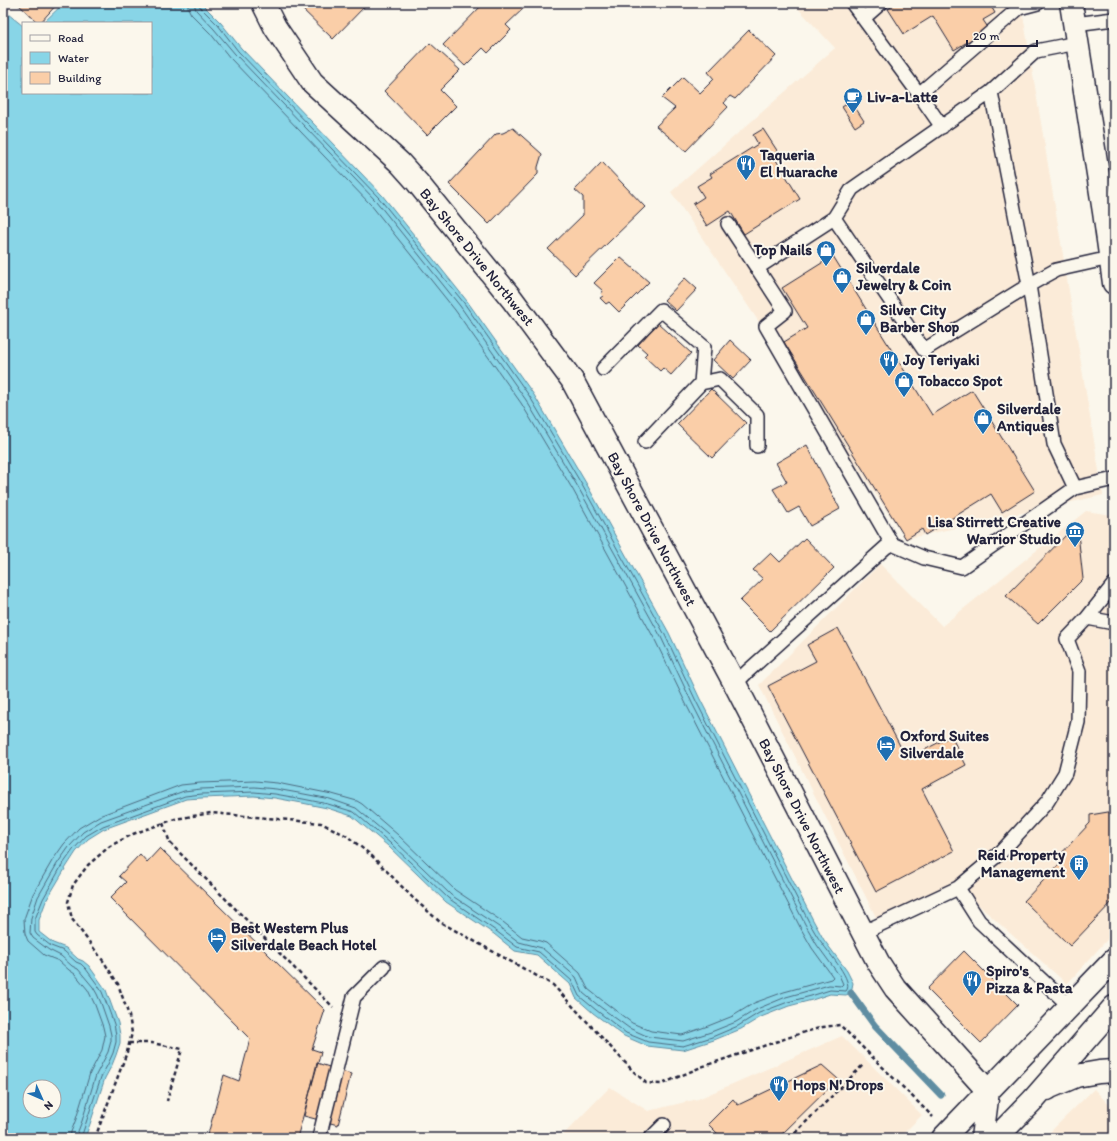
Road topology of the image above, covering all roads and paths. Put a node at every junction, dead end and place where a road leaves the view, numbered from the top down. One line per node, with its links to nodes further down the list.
1 (263, 3): 28 (street, Bay Shore Drive Northwest)
2 (852, 3): 5 (lane)
3 (881, 3): 5 (lane)
4 (1038, 3): 9 (lane)
5 (864, 18): 9 (lane)
6 (1114, 19): 7 (lane)
7 (1075, 23): 8 (lane); 11 (street)
8 (991, 92): 10 (lane); 17 (lane)
9 (919, 94): 10 (lane)
10 (942, 127): 12 (lane)
11 (1109, 211): 14 (street)
12 (834, 218): 15 (lane); 17 (lane)
13 (728, 224): 15 (lane)
14 (1110, 258): 16 (street); 17 (lane)
15 (757, 268): 24 (lane)
16 (1114, 283)
17 (1029, 285): 23 (lane)
18 (603, 369): 19 (lane)
19 (701, 383): 20 (lane); 21 (lane)
20 (645, 442)
21 (757, 446)
22 (1114, 479): 23 (lane)
23 (1075, 488): 24 (lane)
24 (892, 544): 28 (lane)
25 (1114, 584): 26 (lane)
26 (1086, 618): 27 (lane); 30 (lane)
27 (1114, 623)
28 (735, 684): 31 (street, Bay Shore Drive Northwest)
29 (163, 823): 36 (path); 37 (path); 44 (path)
30 (958, 888): 31 (lane); 34 (lane)
31 (862, 933): 40 (street, Bay Shore Drive Northwest)
32 (1114, 960): 40 (street)
33 (384, 967): 36 (lane)
34 (1060, 998)
35 (1114, 1007): 41 (street)
36 (349, 1016): 46 (lane)
37 (129, 1043): 42 (path); 45 (path)
38 (864, 1064): 48 (path)
39 (1114, 1071): 41 (street)
40 (988, 1091): 44 (street); 49 (street)
41 (1033, 1100): 50 (street)
42 (167, 1101)
43 (664, 1125): 47 (lane)
44 (941, 1129)
45 (95, 1138)
46 (319, 1138)
47 (651, 1138)
48 (790, 1138)
49 (982, 1138)
50 (996, 1138)

